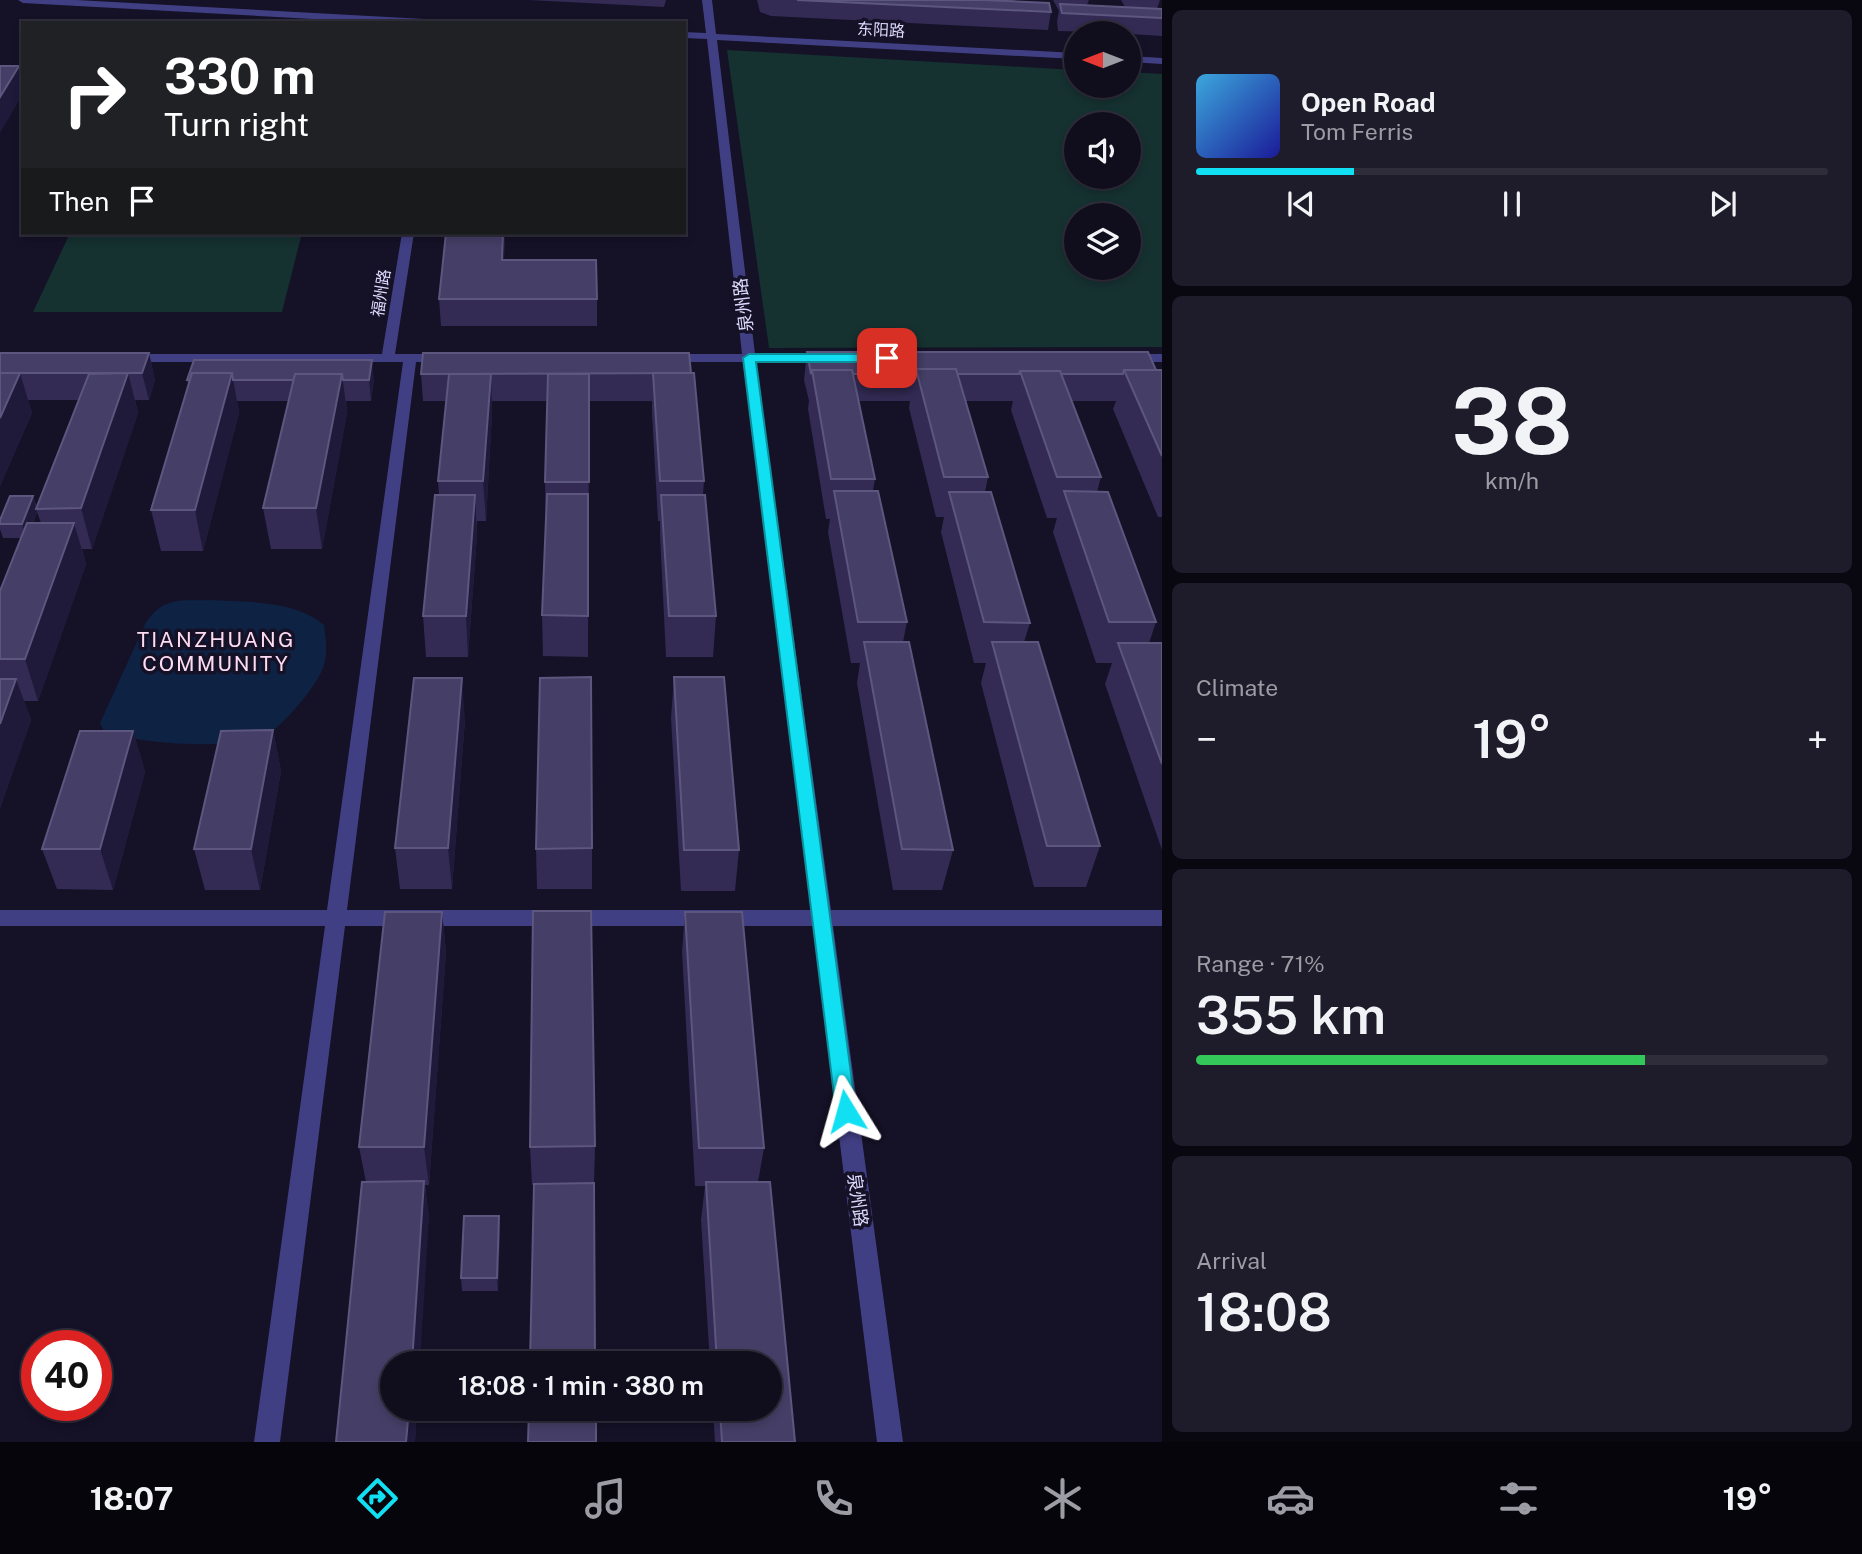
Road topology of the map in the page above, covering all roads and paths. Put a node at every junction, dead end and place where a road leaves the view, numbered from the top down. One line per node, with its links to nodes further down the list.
1 (23, 0): 3 (street)
2 (707, 0): 6 (street, 泉州路)
3 (192, 4): 4 (street)
4 (417, 21)
5 (686, 35): 6 (street, 东阳路)
6 (711, 37): 7 (street, 东阳路); 16 (street, 泉州路)
7 (1064, 55)
8 (1141, 60): 9 (street)
9 (1162, 61)
10 (408, 235): 12 (street, 福州路)
11 (111, 358): 12 (street)
12 (388, 358): 13 (street)
13 (410, 358): 14 (street); 22 (street)
14 (464, 358)
15 (654, 358): 16 (street)
16 (749, 358): 17 (street); 20 (street, 泉州路)
17 (845, 358)
18 (1107, 358): 19 (street)
19 (1162, 358)
20 (820, 917): 22 (street); 23 (street); 25 (street, 泉州路)
21 (0, 918): 22 (street)
22 (336, 918): 24 (street)
23 (1162, 918)
24 (267, 1442)
25 (890, 1442)

